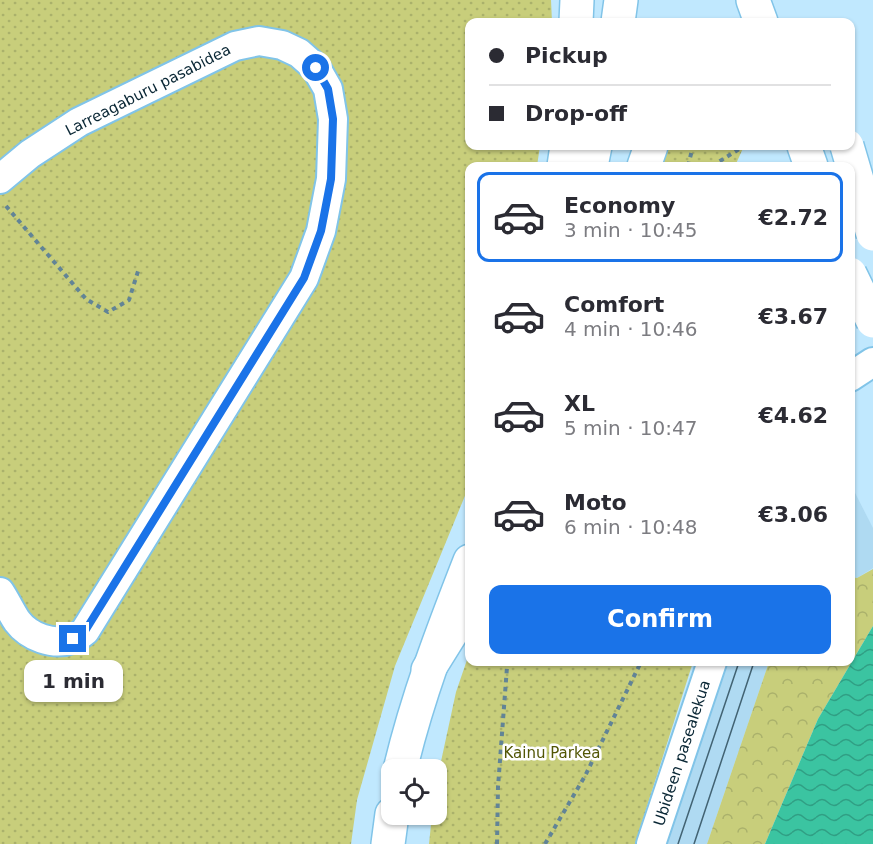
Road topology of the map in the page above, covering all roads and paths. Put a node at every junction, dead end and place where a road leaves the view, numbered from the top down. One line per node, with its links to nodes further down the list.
1 (577, 0): 5 (main road)
2 (602, 0): 6 (main road)
3 (621, 0): 7 (main road)
4 (753, 0): 8 (main road)
5 (576, 18)
6 (604, 18)
7 (619, 18)
8 (760, 18)
9 (738, 150): 10 (path)
10 (718, 162)
11 (855, 173): 14 (main road, bridge)
12 (0, 179): 21 (street, Larreagaburu pasabidea)
13 (0, 198): 15 (path)
14 (873, 234)
15 (139, 268)
16 (855, 284): 17 (main road, bridge)
17 (873, 321)
18 (873, 362): 19 (street)
19 (855, 374)
20 (465, 574): 26 (main road)
21 (0, 591)
22 (465, 609): 26 (main road)
23 (507, 666): 30 (path)
24 (639, 666): 31 (path)
25 (710, 666): 32 (street, Ubideen pasealekua)
26 (428, 670): 27 (main road)
27 (403, 759)
28 (391, 825): 29 (main road)
29 (388, 844)
30 (497, 844)
31 (544, 844)
32 (651, 844)

